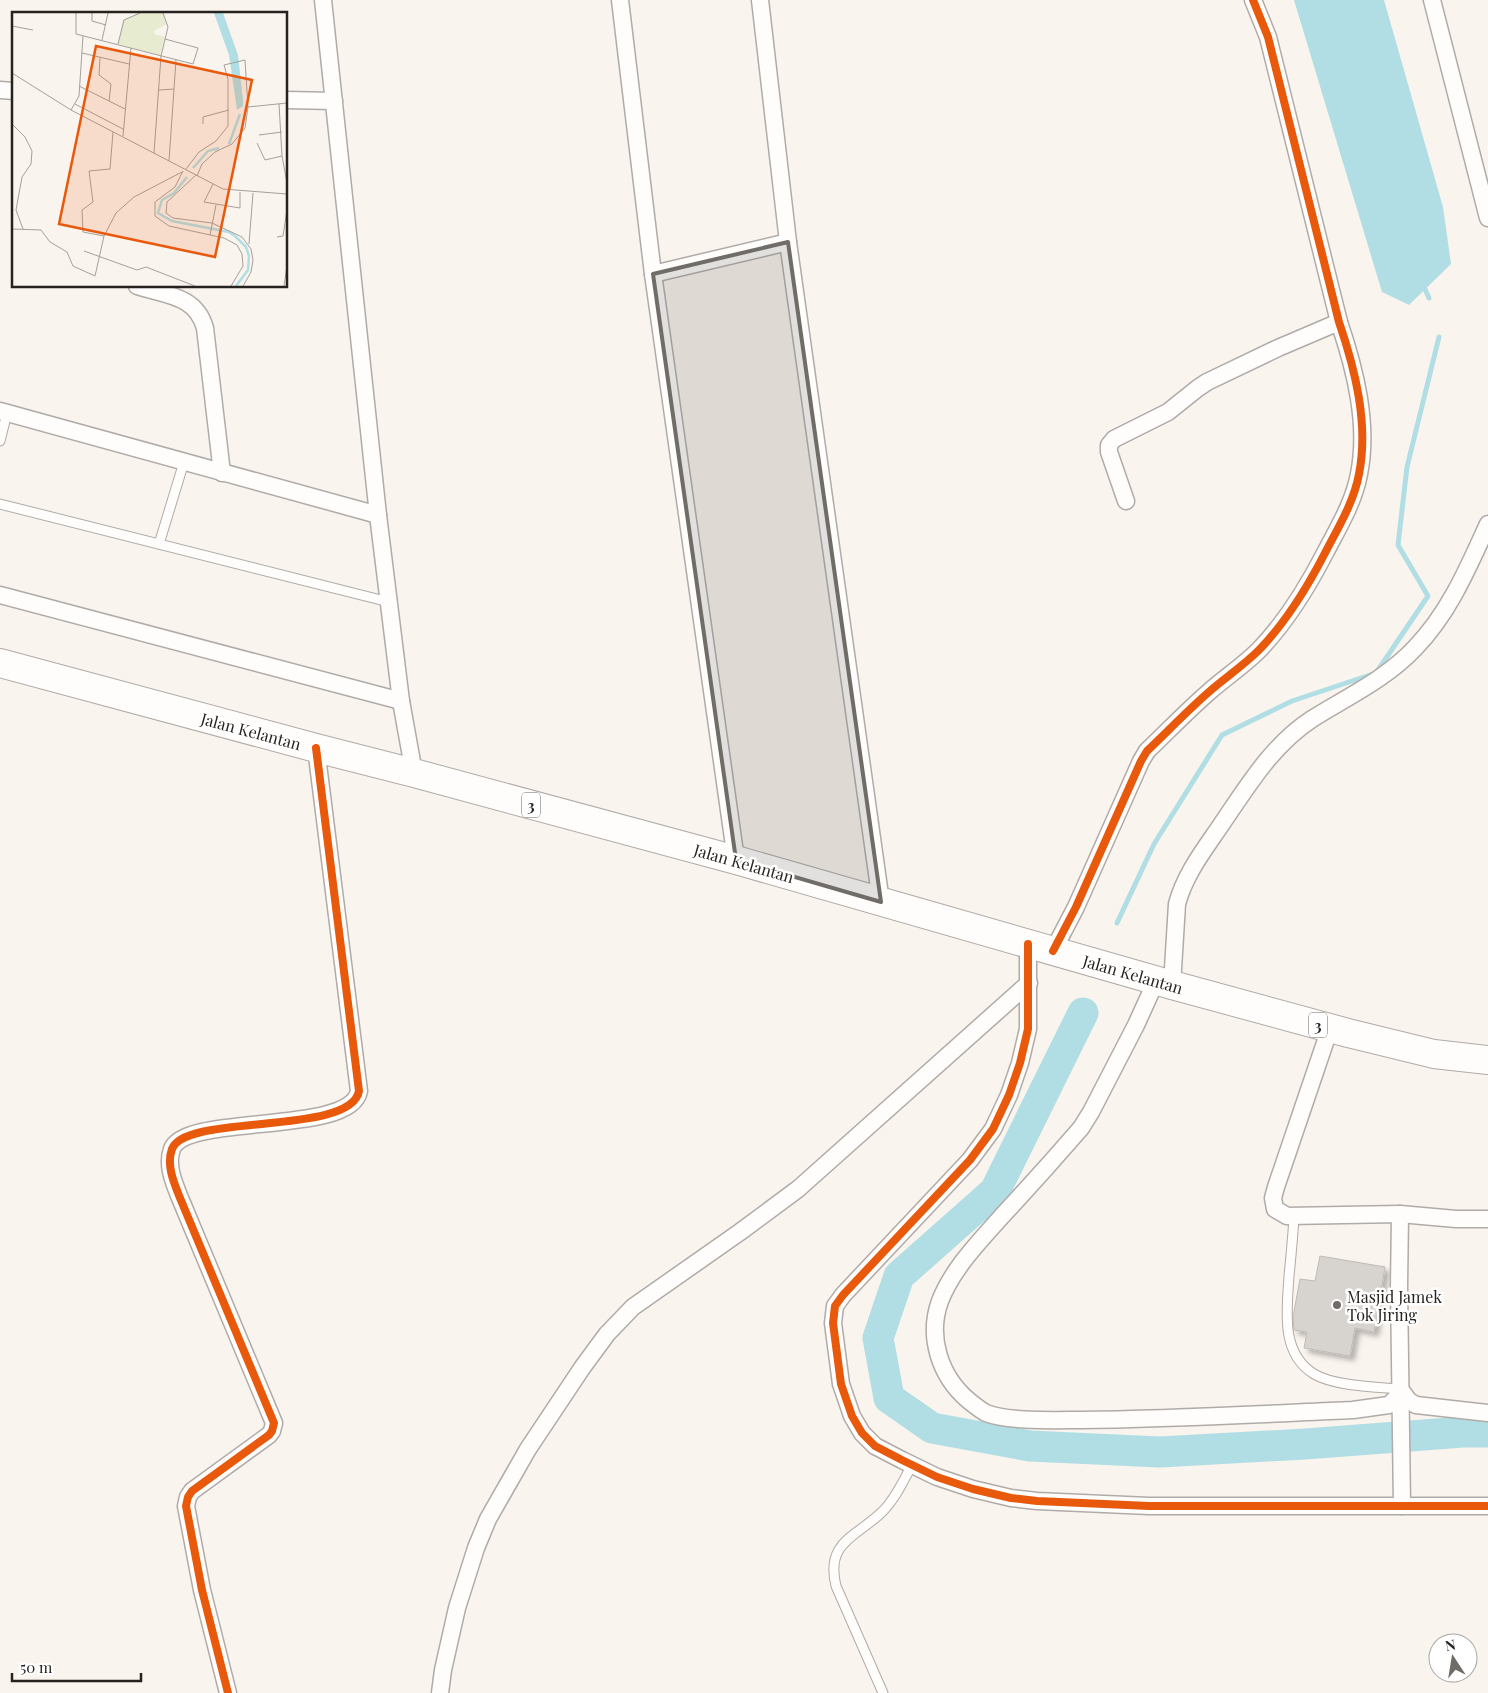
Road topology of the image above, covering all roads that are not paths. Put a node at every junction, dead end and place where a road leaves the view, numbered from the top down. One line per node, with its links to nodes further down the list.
1 (323, 0): 7 (street)
2 (620, 0): 10 (street)
3 (760, 0): 9 (street)
4 (1252, 0): 12 (street)
5 (1432, 0): 8 (street)
6 (288, 100): 7 (street)
7 (334, 101): 19 (street)
8 (1488, 218)
9 (788, 242): 10 (street); 29 (street)
10 (653, 274): 28 (street)
11 (143, 288): 16 (street)
12 (1339, 322): 17 (street); 30 (street)
13 (4, 412): 14 (lane); 15 (street)
14 (0, 441)
15 (184, 462): 16 (street); 21 (lane)
16 (222, 473): 19 (street)
17 (1126, 501)
18 (0, 504): 21 (lane)
19 (378, 515): 23 (street)
20 (1488, 524): 31 (street)
21 (159, 544): 23 (lane)
22 (0, 595): 25 (street)
23 (389, 602): 25 (street)
24 (0, 663): 26 (highway, Jalan Kelantan / 3)
25 (401, 701): 27 (street)
26 (316, 748): 27 (highway, Jalan Kelantan / 3); 43 (street)
27 (414, 773): 28 (highway, Jalan Kelantan / 3)
28 (736, 860): 29 (highway, Jalan Kelantan / 3)
29 (881, 902): 30 (highway, Jalan Kelantan / 3)
30 (1047, 949): 31 (highway, Jalan Kelantan / 3); 32 (street)
31 (1160, 982): 33 (highway, Jalan Kelantan / 3); 38 (street)
32 (1029, 984): 40 (street); 44 (street)
33 (1330, 1028): 34 (highway, Jalan Kelantan / 3); 36 (street)
34 (1488, 1060)
35 (1400, 1214): 36 (street); 37 (street); 38 (street)
36 (1294, 1216): 38 (lane)
37 (1488, 1219)
38 (1399, 1396): 39 (street); 41 (street)
39 (1488, 1413)
40 (912, 1465): 41 (street); 45 (lane)
41 (1402, 1506): 42 (street)
42 (1488, 1506)
43 (228, 1693)
44 (440, 1693)
45 (883, 1693)

